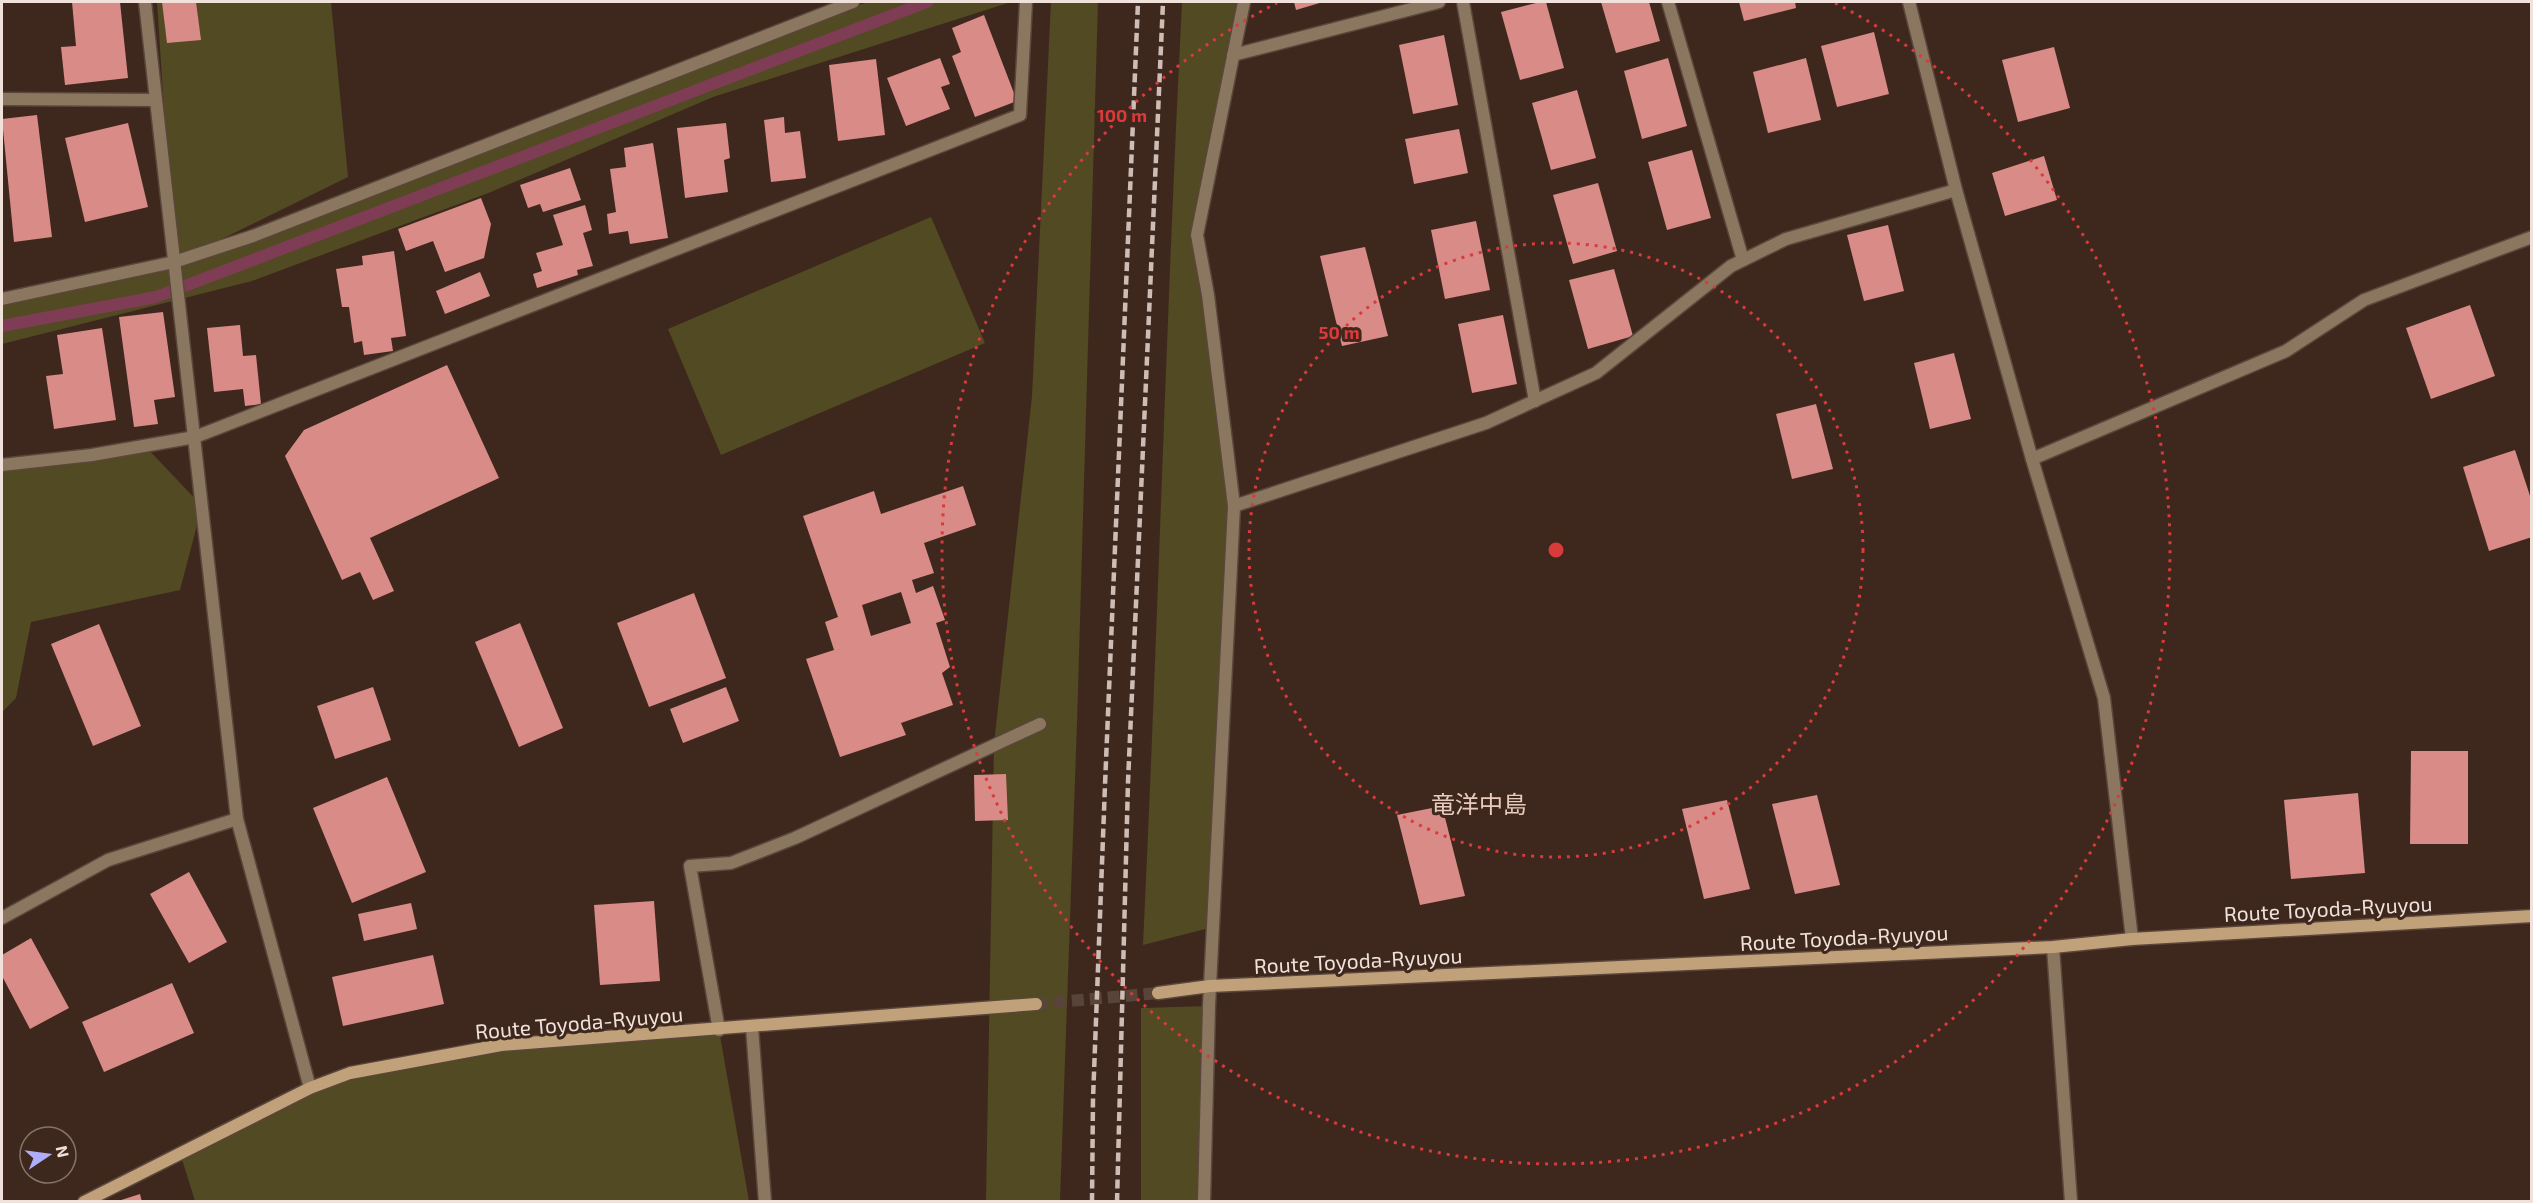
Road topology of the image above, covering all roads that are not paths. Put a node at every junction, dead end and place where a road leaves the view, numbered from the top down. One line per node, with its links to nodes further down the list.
1 (145, 2): 11 (street)
2 (853, 2): 15 (street)
3 (1026, 2): 18 (street)
4 (1244, 2): 9 (street)
5 (1439, 2): 9 (street)
6 (1463, 2): 17 (street)
7 (1668, 2): 14 (street)
8 (1909, 2): 12 (street)
9 (1233, 55): 21 (street)
10 (2, 99): 11 (street)
11 (156, 100): 15 (street)
12 (1956, 190): 14 (street); 19 (street)
13 (2532, 237): 19 (street)
14 (1743, 260): 17 (street)
15 (174, 262): 16 (street); 18 (street)
16 (2, 299)
17 (1535, 400): 21 (street)
18 (195, 437): 20 (street); 23 (street)
19 (2032, 459): 26 (street)
20 (2, 465)
21 (1234, 506): 28 (street)
22 (1040, 724): 32 (street)
23 (237, 819): 25 (street); 33 (street)
24 (2532, 916): 26 (main road, Route Toyoda-Ryuyou)
25 (2, 918)
26 (2132, 939): 27 (main road, Route Toyoda-Ryuyou)
27 (2053, 947): 28 (main road, Route Toyoda-Ryuyou); 37 (street)
28 (1210, 986): 29 (main road, Route Toyoda-Ryuyou); 36 (street)
29 (1158, 993)
30 (1036, 1004): 31 (main road, Route Toyoda-Ryuyou)
31 (752, 1027): 32 (main road, Route Toyoda-Ryuyou); 35 (street)
32 (719, 1030): 33 (main road, Route Toyoda-Ryuyou)
33 (310, 1088): 34 (main road, Route Toyoda-Ryuyou)
34 (84, 1202)
35 (765, 1202)
36 (1204, 1202)
37 (2071, 1202)

